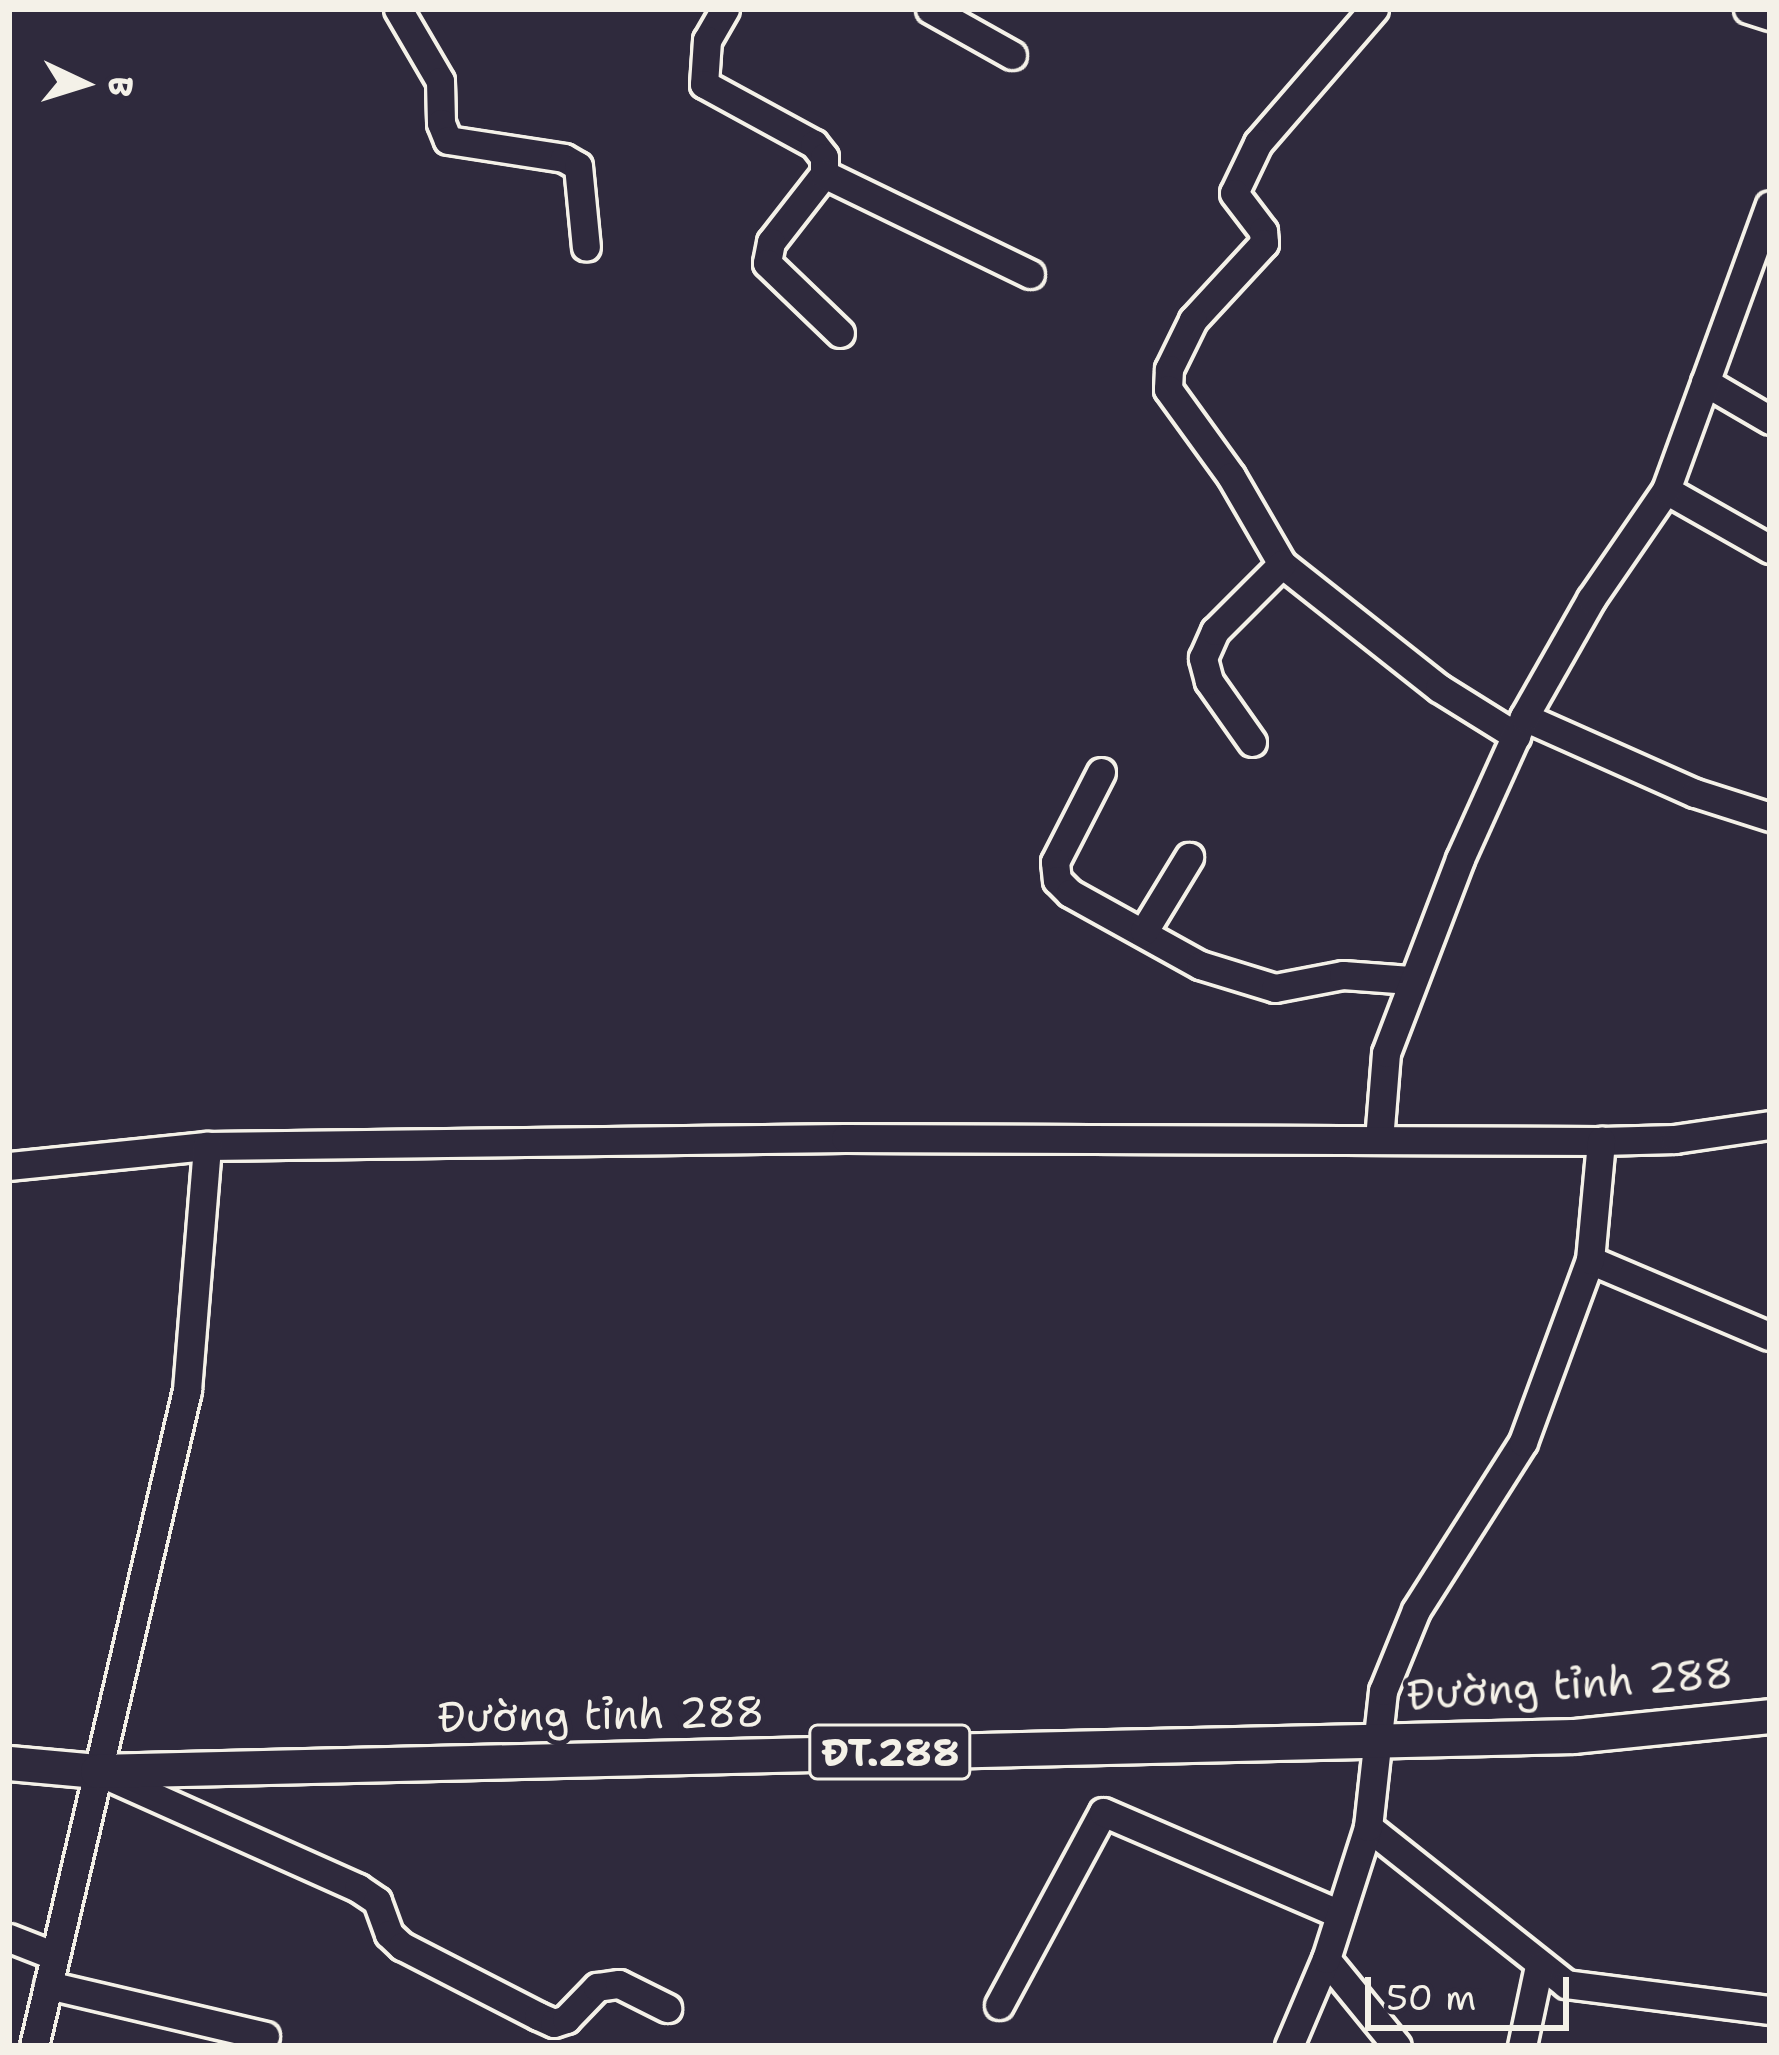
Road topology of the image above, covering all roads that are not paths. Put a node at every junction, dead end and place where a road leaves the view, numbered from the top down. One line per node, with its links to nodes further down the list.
1 (398, 9): 10 (street)
2 (725, 9): 8 (street)
3 (930, 9): 7 (street)
4 (1374, 9): 17 (street)
5 (1748, 9): 6 (street)
6 (1770, 16)
7 (1012, 55)
8 (824, 174): 11 (street); 12 (street)
9 (1769, 215): 13 (street)
10 (586, 247)
11 (1030, 274)
12 (839, 333)
13 (1705, 382): 14 (street); 15 (street)
14 (1770, 420)
15 (1666, 490): 16 (street); 18 (street)
16 (1770, 549)
17 (1282, 564): 18 (street); 19 (street)
18 (1520, 726): 21 (street); 24 (street)
19 (1252, 742)
20 (1101, 772): 23 (street)
21 (1770, 817)
22 (1190, 857): 23 (street)
23 (1144, 931): 24 (street)
24 (1410, 980): 26 (street)
25 (1770, 1125): 27 (street)
26 (1379, 1140): 27 (street); 28 (street)
27 (1601, 1141): 30 (street)
28 (208, 1146): 29 (street); 35 (street)
29 (9, 1166)
30 (1590, 1260): 31 (street); 33 (street)
31 (1769, 1336)
32 (1770, 1716): 33 (main road, Đường tỉnh 288 / ĐT.288)
33 (1375, 1741): 35 (main road, Đường tỉnh 288 / ĐT.288); 36 (street)
34 (9, 1762): 35 (main road, Đường tỉnh 288 / ĐT.288)
35 (97, 1771): 39 (street); 44 (street)
36 (1368, 1828): 37 (street); 41 (street)
37 (1340, 1914): 40 (street); 43 (street)
38 (9, 1938): 39 (street)
39 (55, 1956): 42 (street)
40 (1326, 1959): 48 (street); 49 (street)
41 (1539, 1966): 45 (street); 50 (street)
42 (49, 1984): 46 (street); 47 (street)
43 (999, 2006)
44 (667, 2008)
45 (1770, 2010)
46 (266, 2036)
47 (34, 2046)
48 (1288, 2046)
49 (1397, 2046)
50 (1522, 2046)

